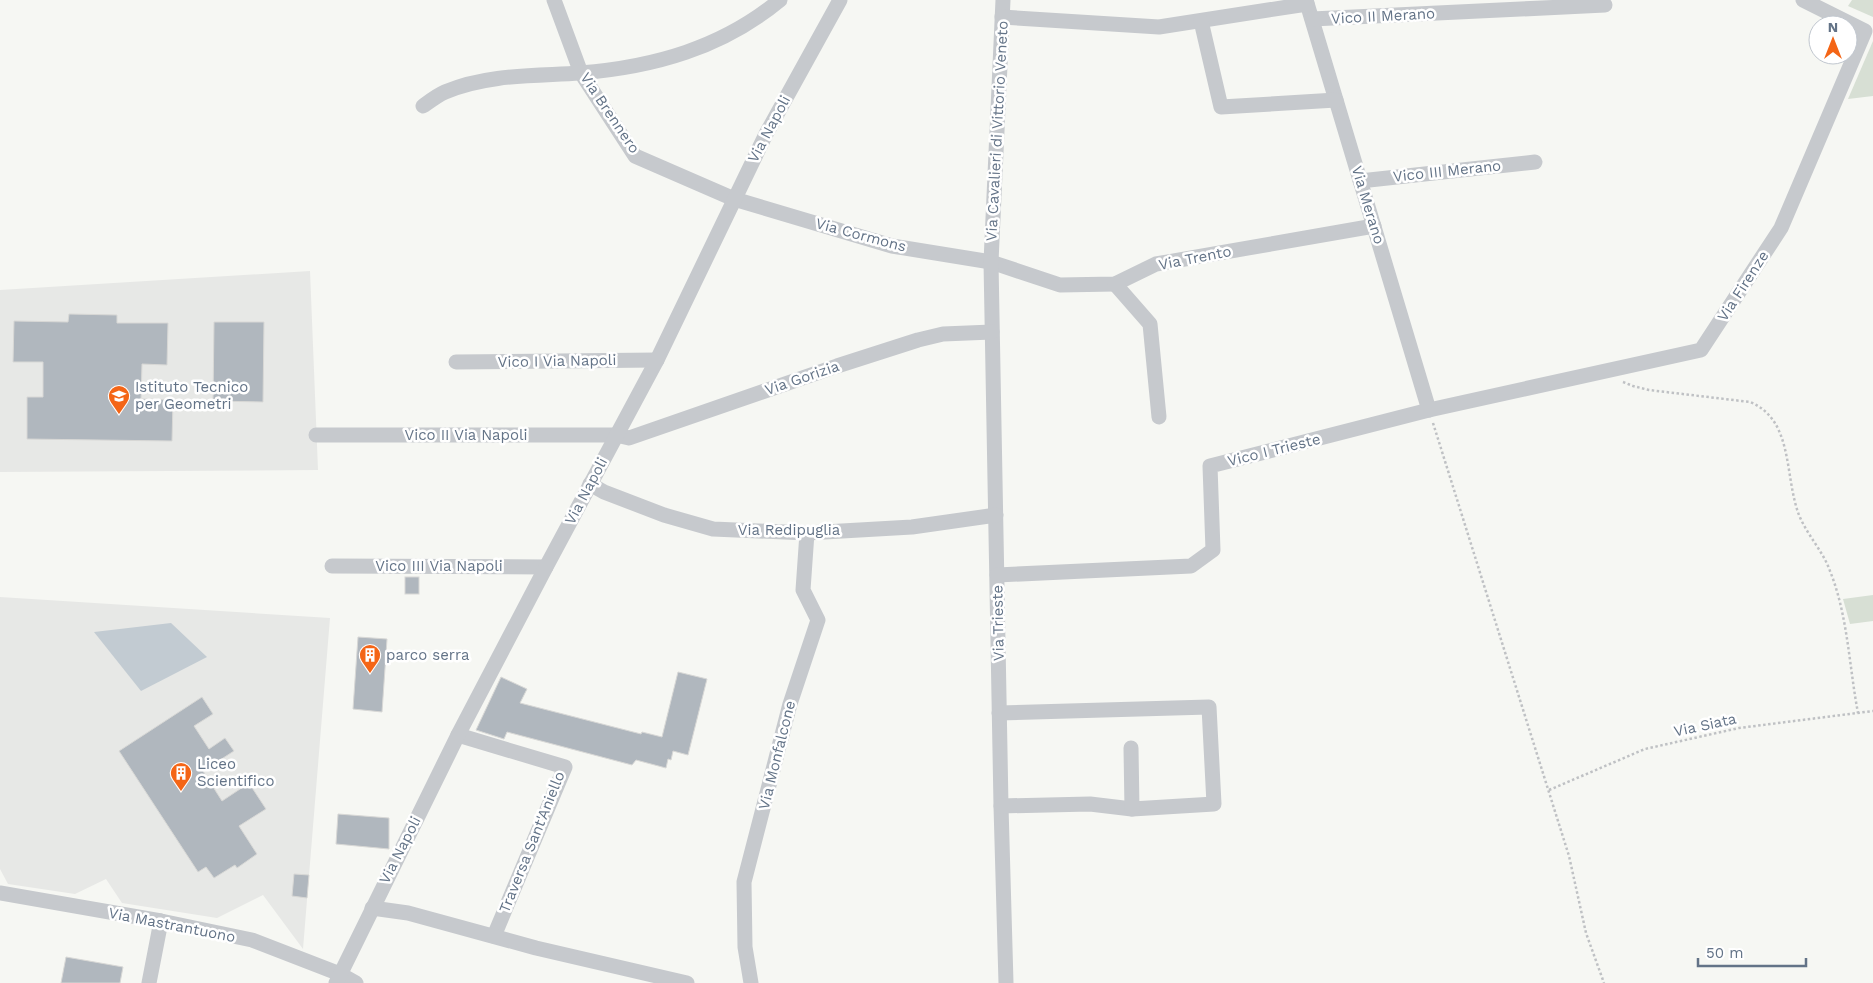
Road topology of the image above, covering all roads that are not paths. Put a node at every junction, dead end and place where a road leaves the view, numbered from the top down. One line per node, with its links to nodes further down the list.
1 (554, 0): 11 (street, Via Brennero)
2 (780, 0): 11 (street)
3 (840, 0): 16 (street, Via Napoli)
4 (1003, 0): 8 (street, Via Cavalieri di Vittorio Veneto)
5 (1803, 0): 23 (street, Via Firenze)
6 (1306, 2): 9 (street, Via Merano); 10 (street)
7 (1605, 6): 9 (street, Vico II Merano)
8 (1002, 17): 10 (street); 18 (street, Via Cavalieri di Vittorio Veneto)
9 (1312, 19): 12 (street, Via Merano)
10 (1201, 21): 12 (street)
11 (581, 73): 13 (street); 16 (street, Via Brennero)
12 (1336, 100): 15 (street, Via Merano)
13 (423, 106)
14 (1535, 162): 15 (street, Vico III Merano)
15 (1360, 181): 17 (street, Via Merano)
16 (734, 199): 18 (street, Via Cormons); 21 (street, Via Napoli)
17 (1374, 226): 19 (street, Via Trento); 23 (street, Via Merano)
18 (991, 262): 19 (street, Via Trento); 20 (street, Via Trieste)
19 (1115, 284): 24 (street)
20 (992, 332): 25 (street, Via Gorizia); 28 (street, Via Trieste)
21 (657, 360): 22 (street, Vico I Via Napoli); 25 (street, Via Napoli)
22 (456, 362)
23 (1430, 410): 32 (street, Vico I Trieste)
24 (1159, 416)
25 (616, 434): 26 (street, Vico II Via Napoli); 27 (street, Via Napoli)
26 (316, 436)
27 (590, 484): 29 (street, Via Redipuglia); 31 (street, Via Napoli)
28 (996, 515): 29 (street, Via Redipuglia); 32 (street, Via Trieste)
29 (807, 533): 46 (street, Via Monfalcone)
30 (332, 566): 31 (street, Vico III Via Napoli)
31 (546, 567): 34 (street, Via Napoli)
32 (997, 575): 33 (street, Via Trieste)
33 (999, 713): 36 (street, Via Trieste); 37 (street)
34 (458, 735): 39 (street, Via Napoli); 41 (street, Traversa Sant'Aniello)
35 (1131, 748): 37 (street)
36 (1001, 806): 37 (street); 47 (street, Via Trieste)
37 (1132, 809)
38 (0, 893): 40 (street, Via Mastrantuono)
39 (372, 908): 41 (street); 42 (street, Via Napoli)
40 (161, 921): 42 (street, Via Mastrantuono); 43 (street)
41 (494, 936): 45 (street)
42 (338, 979): 44 (street, Via Mastrantuono)
43 (149, 983)
44 (356, 983)
45 (687, 983)
46 (751, 983)
47 (1006, 983)

